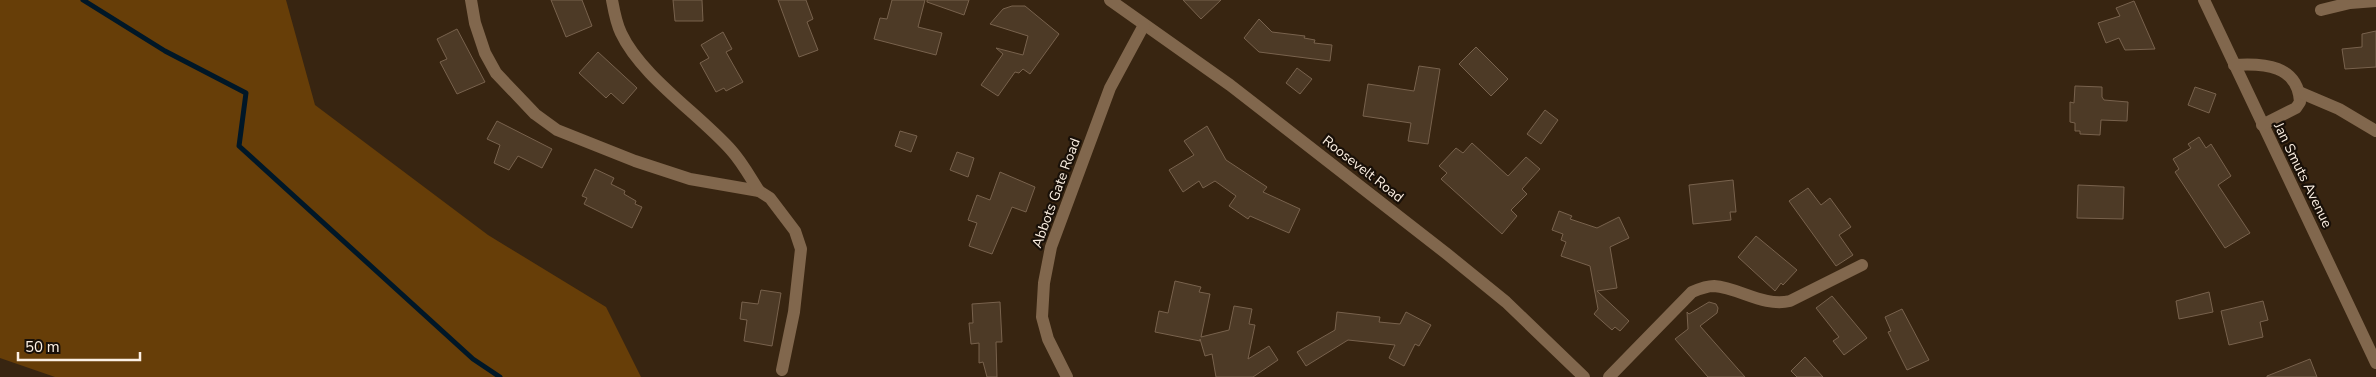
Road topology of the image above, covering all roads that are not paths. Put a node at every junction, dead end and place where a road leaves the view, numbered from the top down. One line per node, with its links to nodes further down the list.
1 (471, 0): 12 (street)
2 (612, 0): 12 (street)
3 (1110, 0): 7 (street, Roosevelt Road)
4 (2204, 0): 8 (street, Jan Smuts Avenue)
5 (2376, 1): 6 (street)
6 (2321, 10)
7 (1144, 25): 16 (street, Abbots Gate Road); 17 (street, Roosevelt Road)
8 (2234, 65): 9 (street); 10 (street, Jan Smuts Avenue)
9 (2300, 92): 10 (street); 11 (street)
10 (2262, 125): 14 (street, Jan Smuts Avenue)
11 (2376, 131)
12 (759, 191): 15 (street)
13 (1862, 265): 18 (street)
14 (2376, 363)
15 (782, 370)
16 (1067, 377)
17 (1584, 377)
18 (1609, 377)

